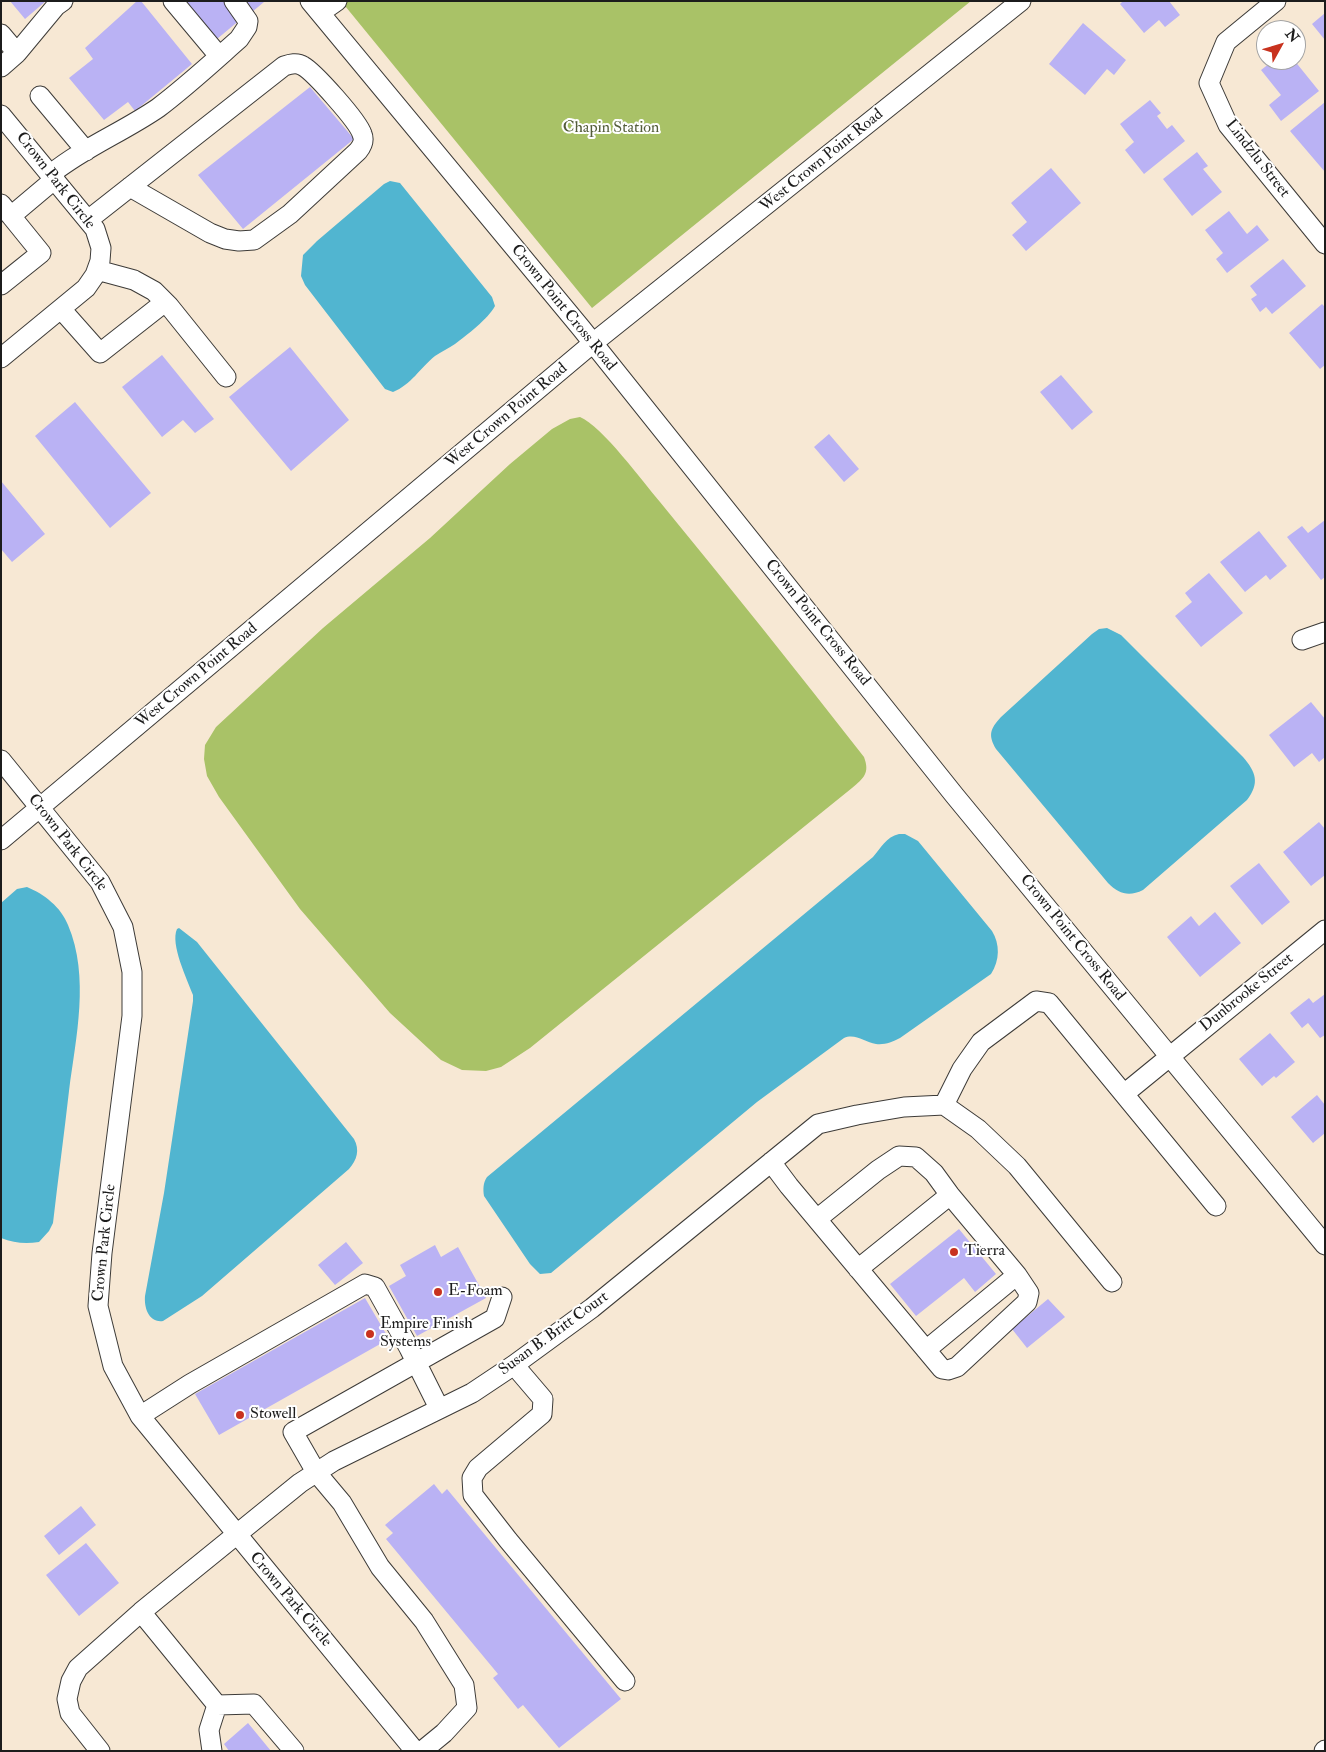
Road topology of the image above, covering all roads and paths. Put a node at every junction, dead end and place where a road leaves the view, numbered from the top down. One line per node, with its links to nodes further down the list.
1 (63, 1): 9 (street)
2 (173, 1): 10 (street)
3 (234, 1): 10 (street)
4 (337, 1): 7 (street)
5 (1021, 1): 24 (street, West Crown Point Road)
6 (1276, 1): 19 (street, Lindzlu Street)
7 (315, 7): 24 (street, Crown Point Cross Road)
8 (1, 34): 9 (street)
9 (17, 53): 11 (street)
10 (219, 56): 14 (street)
11 (1, 67)
12 (40, 96): 14 (street)
13 (1, 115): 15 (street, Crown Park Circle)
14 (86, 151): 15 (street)
15 (53, 177): 17 (street); 18 (street, Crown Park Circle)
16 (130, 188): 16 (street); 18 (street)
17 (6, 210): 21 (street)
18 (88, 220): 20 (street, Crown Park Circle)
19 (1325, 244)
20 (97, 270): 22 (street); 23 (street, Crown Park Circle)
21 (1, 285)
22 (165, 302): 23 (street); 26 (street)
23 (61, 309): 25 (street, Crown Park Circle)
24 (594, 343): 30 (street, West Crown Point Road); 33 (street, Crown Point Cross Road)
25 (1, 358)
26 (226, 377)
27 (1325, 632): 28 (street)
28 (1302, 640)
29 (1, 760): 30 (street, Crown Park Circle)
30 (40, 807): 31 (street, West Crown Point Road); 49 (street, Crown Park Circle)
31 (1, 840)
32 (1325, 930): 33 (street, Dunbrooke Street)
33 (1169, 1057): 34 (street, Dunbrooke Street); 40 (street, Crown Point Cross Road)
34 (1124, 1094): 35 (street); 38 (street)
35 (944, 1105): 36 (street, Susan B. Britt Court); 43 (street)
36 (771, 1162): 39 (street); 47 (street, Susan B. Britt Court)
37 (950, 1195): 39 (street); 41 (street); 42 (street)
38 (1216, 1206)
39 (817, 1219): 41 (street)
40 (1325, 1245)
41 (858, 1268): 45 (street)
42 (1017, 1276): 45 (street); 45 (street)
43 (1112, 1282)
44 (502, 1297): 46 (street)
45 (926, 1350)
46 (416, 1361): 48 (street); 49 (street); 50 (street)
47 (514, 1365): 48 (street, Susan B. Britt Court); 53 (street)
48 (439, 1408): 50 (street, Susan B. Britt Court)
49 (140, 1416): 51 (street, Crown Park Circle)
50 (316, 1472): 51 (street, Susan B. Britt Court); 59 (street)
51 (237, 1536): 52 (street, Susan B. Britt Court); 58 (street, Crown Park Circle)
52 (141, 1612): 54 (street); 55 (street, Susan B. Britt Court)
53 (625, 1681)
54 (217, 1705): 56 (street); 57 (street)
55 (100, 1751)
56 (212, 1751)
57 (294, 1751)
58 (415, 1751)
59 (422, 1751)

